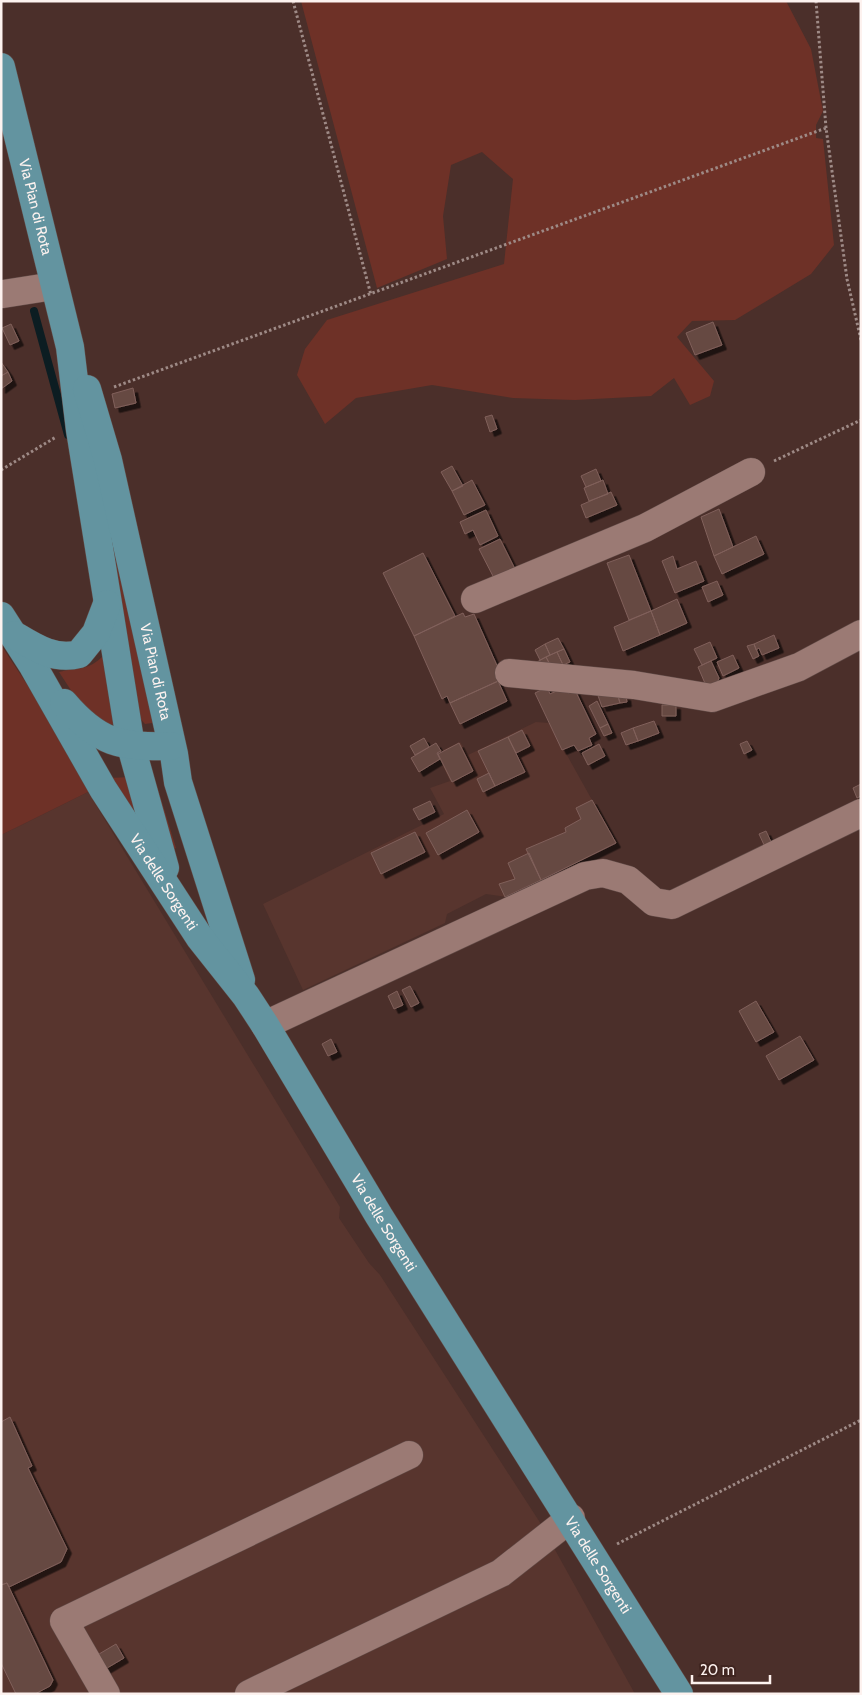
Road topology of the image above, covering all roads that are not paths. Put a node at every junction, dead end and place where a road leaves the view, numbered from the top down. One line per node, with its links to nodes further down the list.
1 (1, 67): 2 (main road, Via Pian di Rota)
2 (54, 286): 3 (lane); 4 (main road, Via Pian di Rota)
3 (3, 294)
4 (70, 347): 7 (main road, Via Pian di Rota); 12 (main road, Via Pian di Rota)
5 (750, 472): 6 (lane)
6 (475, 599)
7 (107, 604): 8 (main road, Via Pian di Rota); 14 (main road, Via Pian di Rota)
8 (6, 624): 10 (main road, Via delle Sorgenti)
9 (861, 634): 11 (lane)
10 (33, 666): 13 (main road, Via delle Sorgenti); 14 (main road, Via delle Sorgenti)
11 (509, 673)
12 (172, 746): 14 (main road); 17 (main road, Via Pian di Rota)
13 (83, 754): 14 (main road); 16 (main road, Via delle Sorgenti)
14 (133, 755): 16 (main road, Via Pian di Rota)
15 (861, 813): 18 (lane)
16 (172, 892): 17 (main road, Via delle Sorgenti)
17 (246, 996): 18 (main road, Via delle Sorgenti)
18 (265, 1026): 20 (main road, Via delle Sorgenti)
19 (409, 1455): 21 (lane)
20 (571, 1518): 22 (lane); 23 (main road, Via delle Sorgenti)
21 (106, 1694)
22 (249, 1694)
23 (680, 1694)

